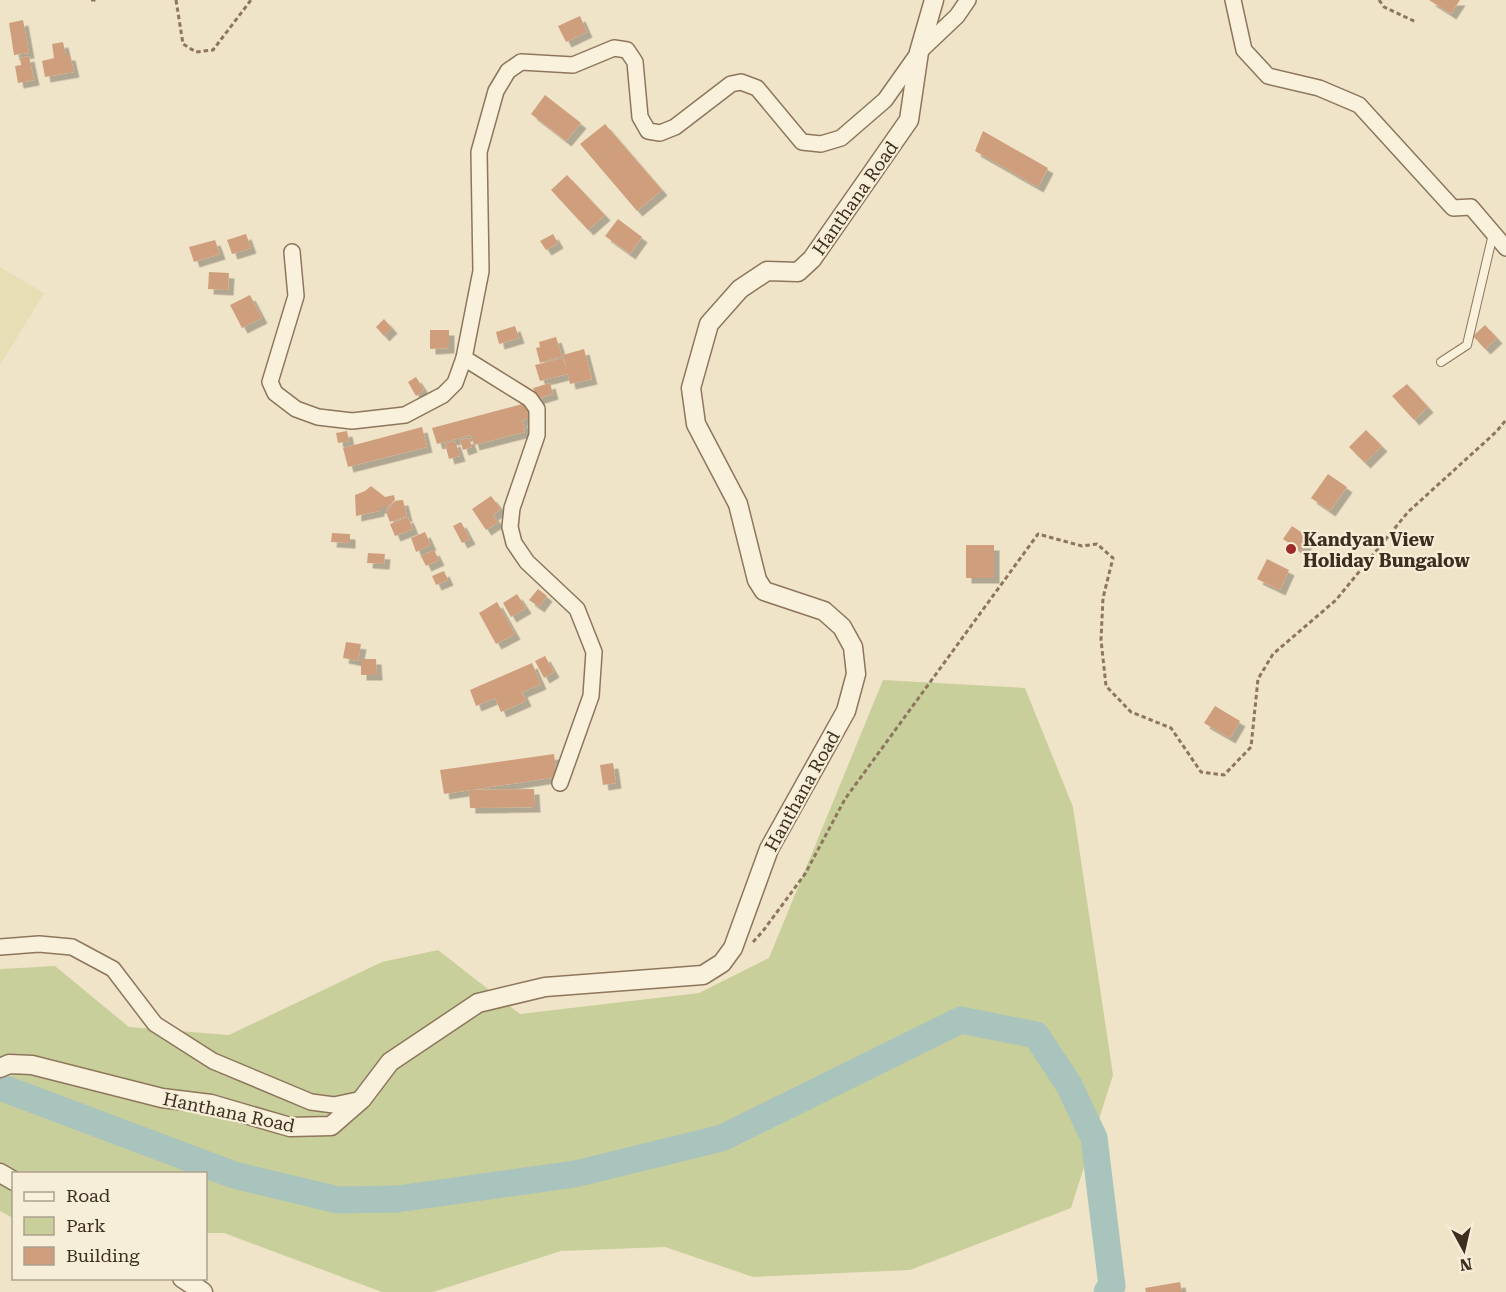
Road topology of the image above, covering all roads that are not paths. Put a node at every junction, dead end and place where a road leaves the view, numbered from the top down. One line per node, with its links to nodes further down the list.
1 (934, 0): 4 (street, Hanthana Road)
2 (968, 0): 4 (street)
3 (1233, 0): 5 (street)
4 (919, 52): 8 (street); 13 (street, Hanthana Road)
5 (1493, 234): 6 (street); 9 (lane)
6 (1506, 248)
7 (292, 252): 8 (street)
8 (464, 358): 10 (street)
9 (1441, 362)
10 (560, 783)
11 (0, 947): 13 (street)
12 (0, 1068): 13 (street, Hanthana Road)
13 (362, 1099)
14 (185, 1280): 15 (street)
15 (203, 1292)

